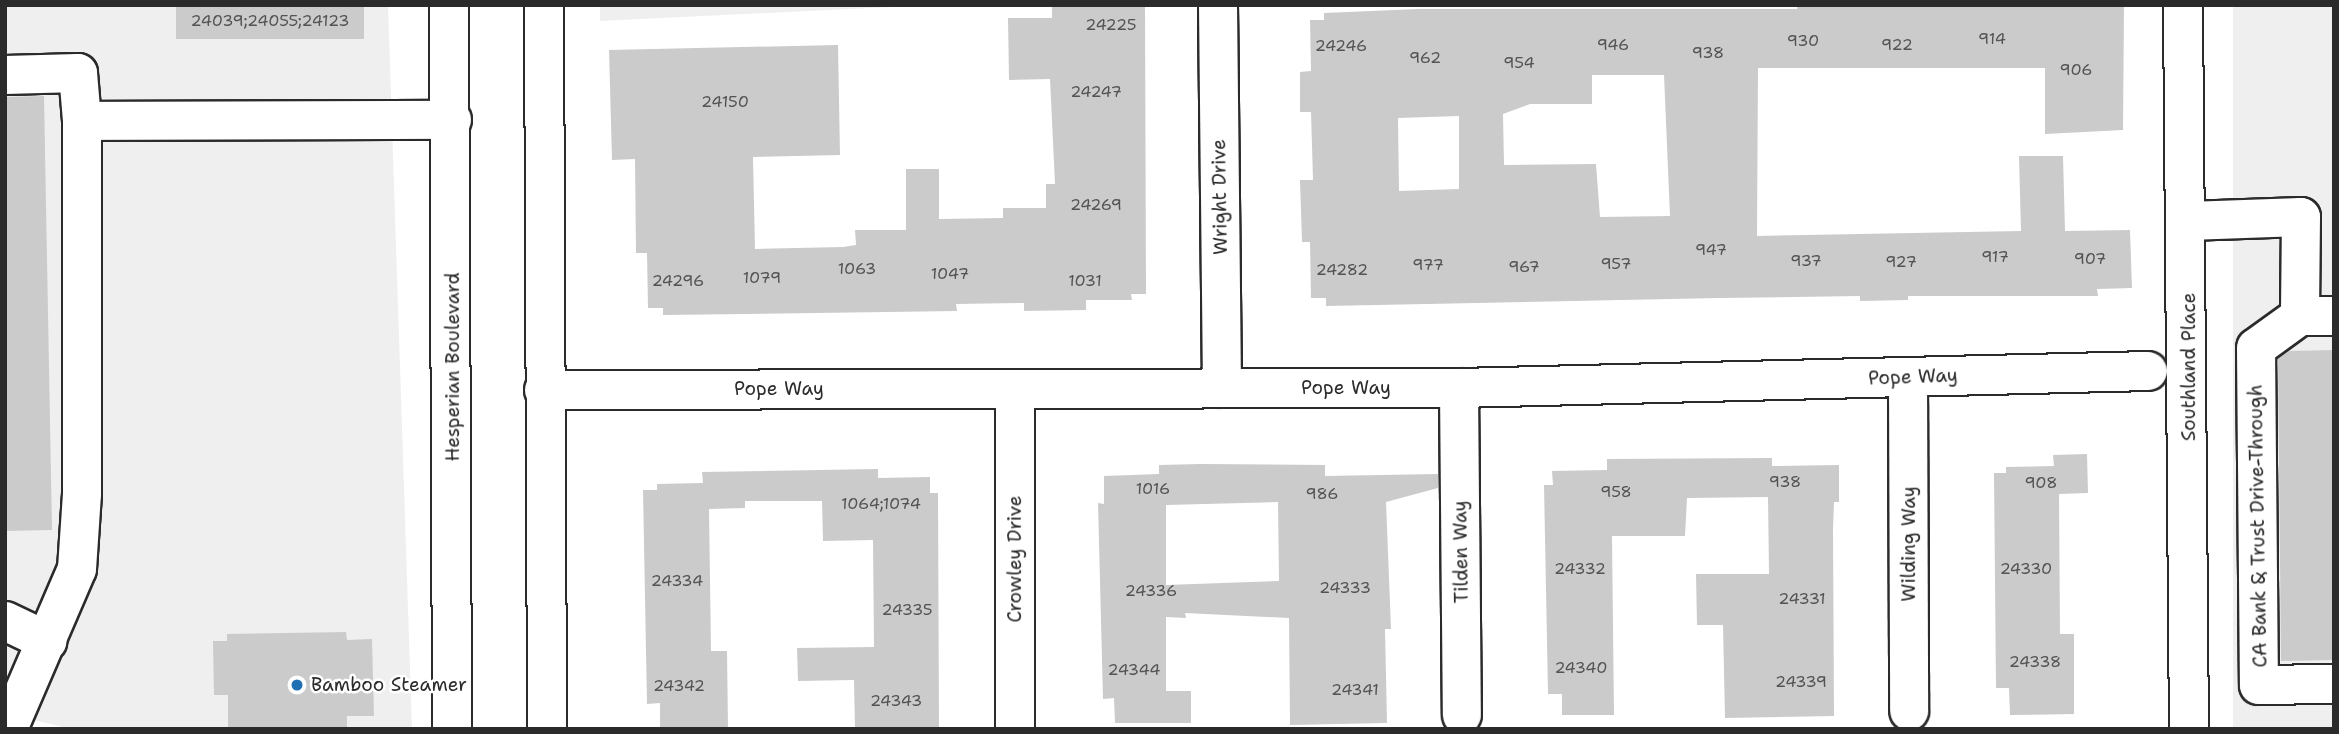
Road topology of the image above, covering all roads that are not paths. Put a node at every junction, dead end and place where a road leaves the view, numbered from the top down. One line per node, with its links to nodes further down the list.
1 (449, 5): 6 (street, Hesperian Boulevard)
2 (544, 5): 15 (street)
3 (1218, 5): 12 (street, Wright Drive)
4 (2183, 5): 8 (street, Southland Place)
5 (5, 75): 7 (street)
6 (452, 120): 7 (street); 22 (street, Hesperian Boulevard)
7 (82, 121): 17 (street)
8 (2188, 221): 9 (street); 25 (street, Southland Place)
9 (2317, 316): 18 (street, CA Bank & Trust Drive-Through)
10 (2148, 371): 11 (street, Pope Way)
11 (1908, 377): 13 (street, Pope Way); 19 (street, Wilding Way)
12 (1222, 388): 13 (street, Pope Way); 14 (street, Pope Way)
13 (1459, 388): 20 (street, Tilden Way)
14 (1015, 389): 15 (street, Pope Way); 24 (street, Crowley Drive)
15 (544, 390): 23 (street)
16 (5, 621): 17 (street)
17 (47, 641): 21 (street)
18 (2334, 684)
19 (1909, 711)
20 (1462, 715)
21 (8, 729)
22 (452, 729)
23 (547, 729)
24 (1014, 729)
25 (2189, 729)

